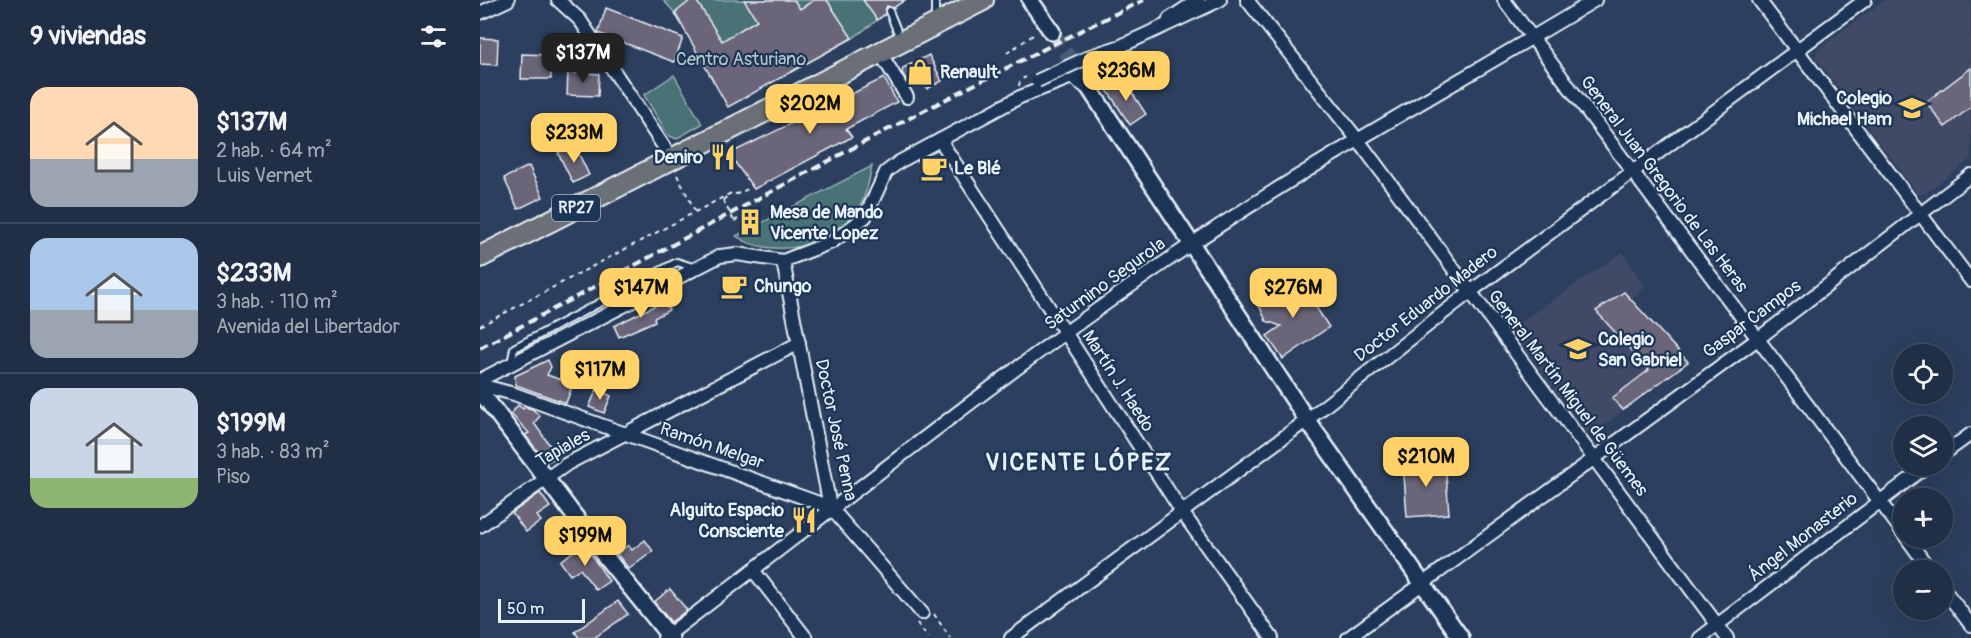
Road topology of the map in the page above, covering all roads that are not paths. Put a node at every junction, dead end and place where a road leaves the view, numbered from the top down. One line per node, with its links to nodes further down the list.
1 (508, 0): 14 (street)
2 (558, 0): 28 (street)
3 (935, 0): 15 (lane)
4 (983, 0): 15 (main road, RP27)
5 (1030, 0): 17 (street)
6 (1198, 0): 16 (street)
7 (1220, 0): 16 (street)
8 (1247, 0): 27 (street, General Martín Miguel de Güemes)
9 (1504, 0): 18 (street, General Juan Gregorio de Las Heras)
10 (1595, 0): 18 (street, Saturnino Segurola)
11 (1759, 0): 20 (street)
12 (1865, 0): 20 (street, Doctor Eduardo Madero)
13 (889, 11): 19 (lane)
14 (480, 13)
15 (936, 25): 19 (main road, RP27)
16 (1163, 27): 24 (street, bridge)
17 (1052, 32)
18 (1532, 38): 27 (street, Saturnino Segurola); 29 (street, General Juan Gregorio de Las Heras)
19 (902, 43): 21 (main road, RP27)
20 (1797, 50): 29 (street, Doctor Eduardo Madero); 31 (street)
21 (882, 54): 25 (street); 28 (main road, RP27)
22 (1078, 70): 23 (street)
23 (1091, 92): 24 (street); 32 (street)
24 (1020, 96): 26 (street)
25 (907, 97)
26 (940, 140): 34 (street); 37 (street, Martín J. Haedo)
27 (1358, 140): 32 (street, Saturnino Segurola); 36 (street, General Martín Miguel de Güemes)
28 (679, 164): 33 (main road, RP27)
29 (1633, 171): 36 (street, Doctor Eduardo Madero); 38 (street, General Juan Gregorio de Las Heras)
30 (1971, 175): 31 (street, Gaspar Campos)
31 (1920, 214): 35 (street); 38 (street, Gaspar Campos)
32 (1193, 244): 37 (street, Saturnino Segurola); 42 (street)
33 (480, 257)
34 (783, 261): 39 (street, Doctor José Penna); 40 (street)
35 (1971, 280)
36 (1470, 292): 42 (street, Doctor Eduardo Madero); 46 (street, General Martín Miguel de Güemes)
37 (1066, 334): 50 (street, Saturnino Segurola); 51 (street, Martín J. Haedo)
38 (1759, 338): 46 (street, Gaspar Campos); 49 (street, General Juan Gregorio de Las Heras)
39 (798, 343): 43 (street, Tapiales); 50 (street, Doctor José Penna)
40 (480, 382): 43 (street, Ramón Melgar)
41 (480, 391): 48 (street)
42 (1307, 420): 51 (street, Doctor Eduardo Madero); 55 (street)
43 (624, 434): 48 (street, Tapiales); 50 (street, Ramón Melgar)
44 (1971, 434): 45 (street)
45 (1953, 446)
46 (1593, 457): 55 (street, Gaspar Campos); 58 (street, General Martín Miguel de Güemes)
47 (1913, 476): 49 (street, Ángel Monasterio)
48 (546, 477): 53 (street, Tapiales); 60 (street)
49 (1879, 500): 52 (street, General Juan Gregorio de Las Heras); 58 (street, Ángel Monasterio)
50 (830, 507): 54 (street, Saturnino Segurola); 57 (street, Doctor José Penna)
51 (1182, 512): 62 (street, Doctor Eduardo Madero); 63 (street, Martín J. Haedo)
52 (1893, 519)
53 (480, 526)
54 (753, 570): 60 (street, Saturnino Segurola); 61 (street)
55 (1422, 586): 64 (street, Gaspar Campos); 65 (street)
56 (1953, 601): 59 (street)
57 (922, 613)
58 (1717, 625): 66 (street, Ángel Monasterio); 67 (street, General Martín Miguel de Güemes)
59 (1971, 625)
60 (668, 637)
61 (806, 638)
62 (1011, 638)
63 (1272, 638)
64 (1348, 638)
65 (1461, 638)
66 (1700, 638)
67 (1727, 638)

